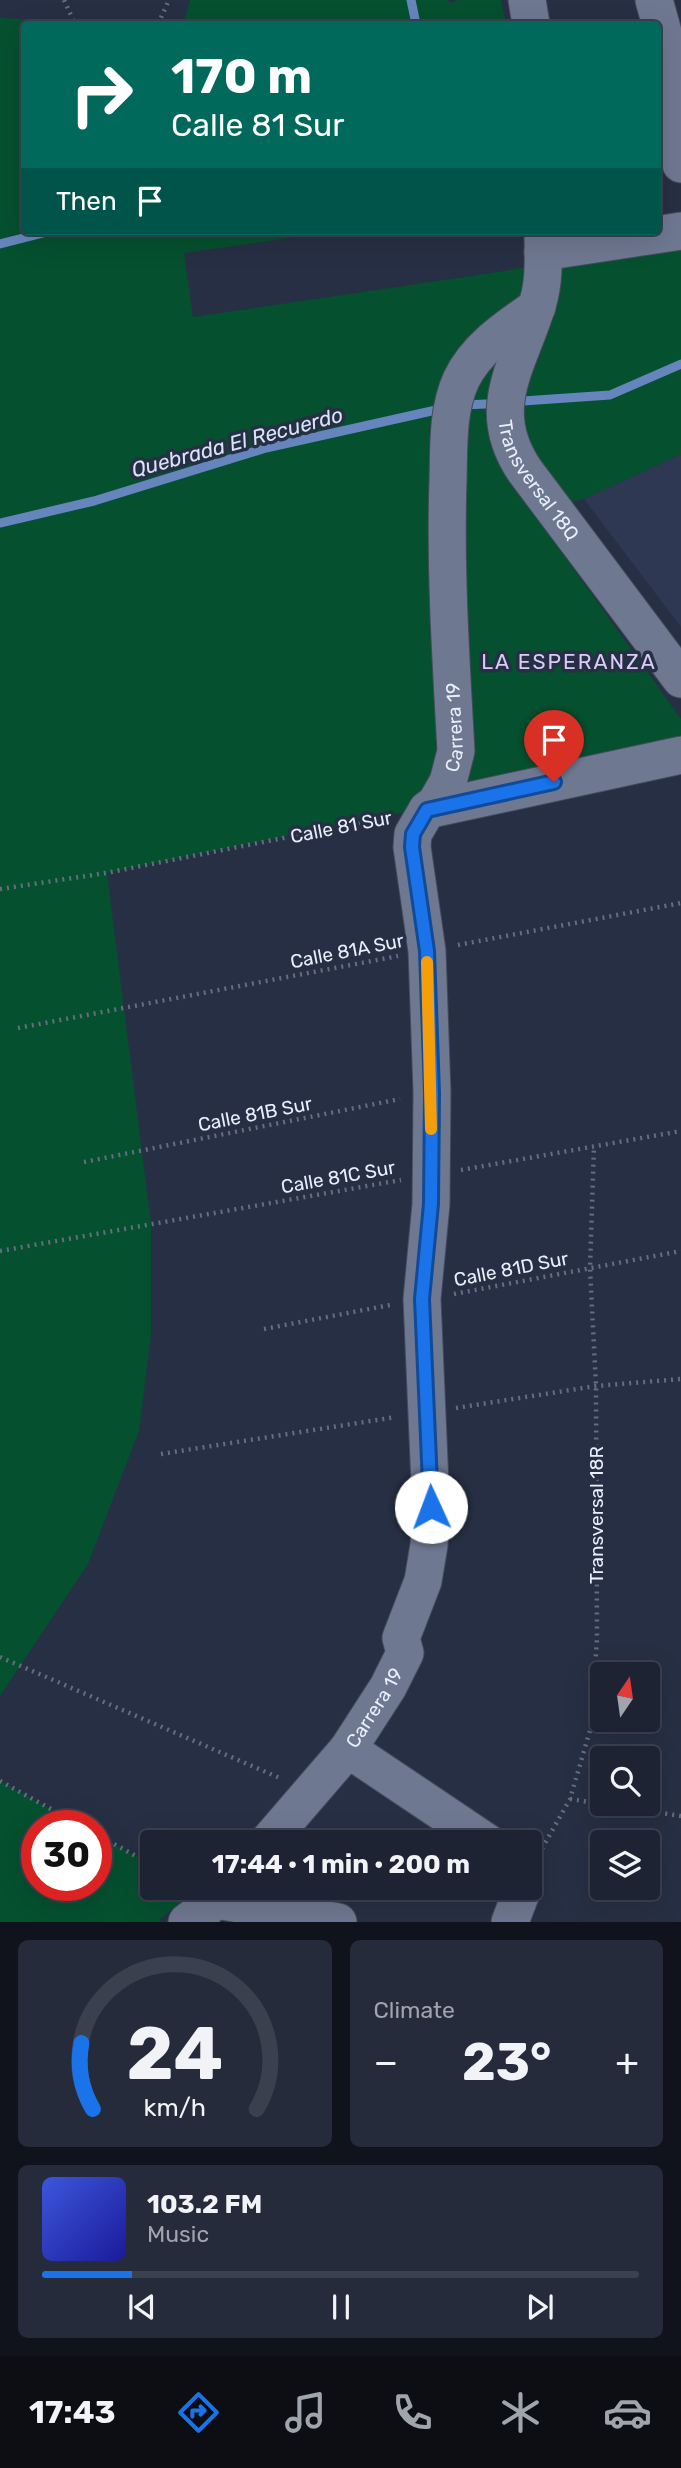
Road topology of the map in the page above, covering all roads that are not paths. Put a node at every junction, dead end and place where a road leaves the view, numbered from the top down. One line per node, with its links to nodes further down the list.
1 (527, 0): 3 (street)
2 (654, 0): 4 (street)
3 (530, 21)
4 (660, 21)
5 (661, 25): 6 (street)
6 (681, 164)
7 (681, 231): 8 (street)
8 (661, 232)
9 (626, 235): 10 (street)
10 (543, 241): 11 (street, Transversal 18Q)
11 (537, 307): 12 (street, Transversal 18Q); 14 (street, Carrera 19)
12 (681, 679)
13 (681, 755): 14 (street)
14 (427, 810): 15 (street, Carrera 19)
15 (348, 1749): 16 (street, Carrera 19); 17 (street)
16 (278, 1830)
17 (469, 1830)
18 (518, 1900): 22 (street)
19 (215, 1904): 20 (street); 21 (street)
20 (187, 1922)
21 (338, 1922)
22 (510, 1922)

